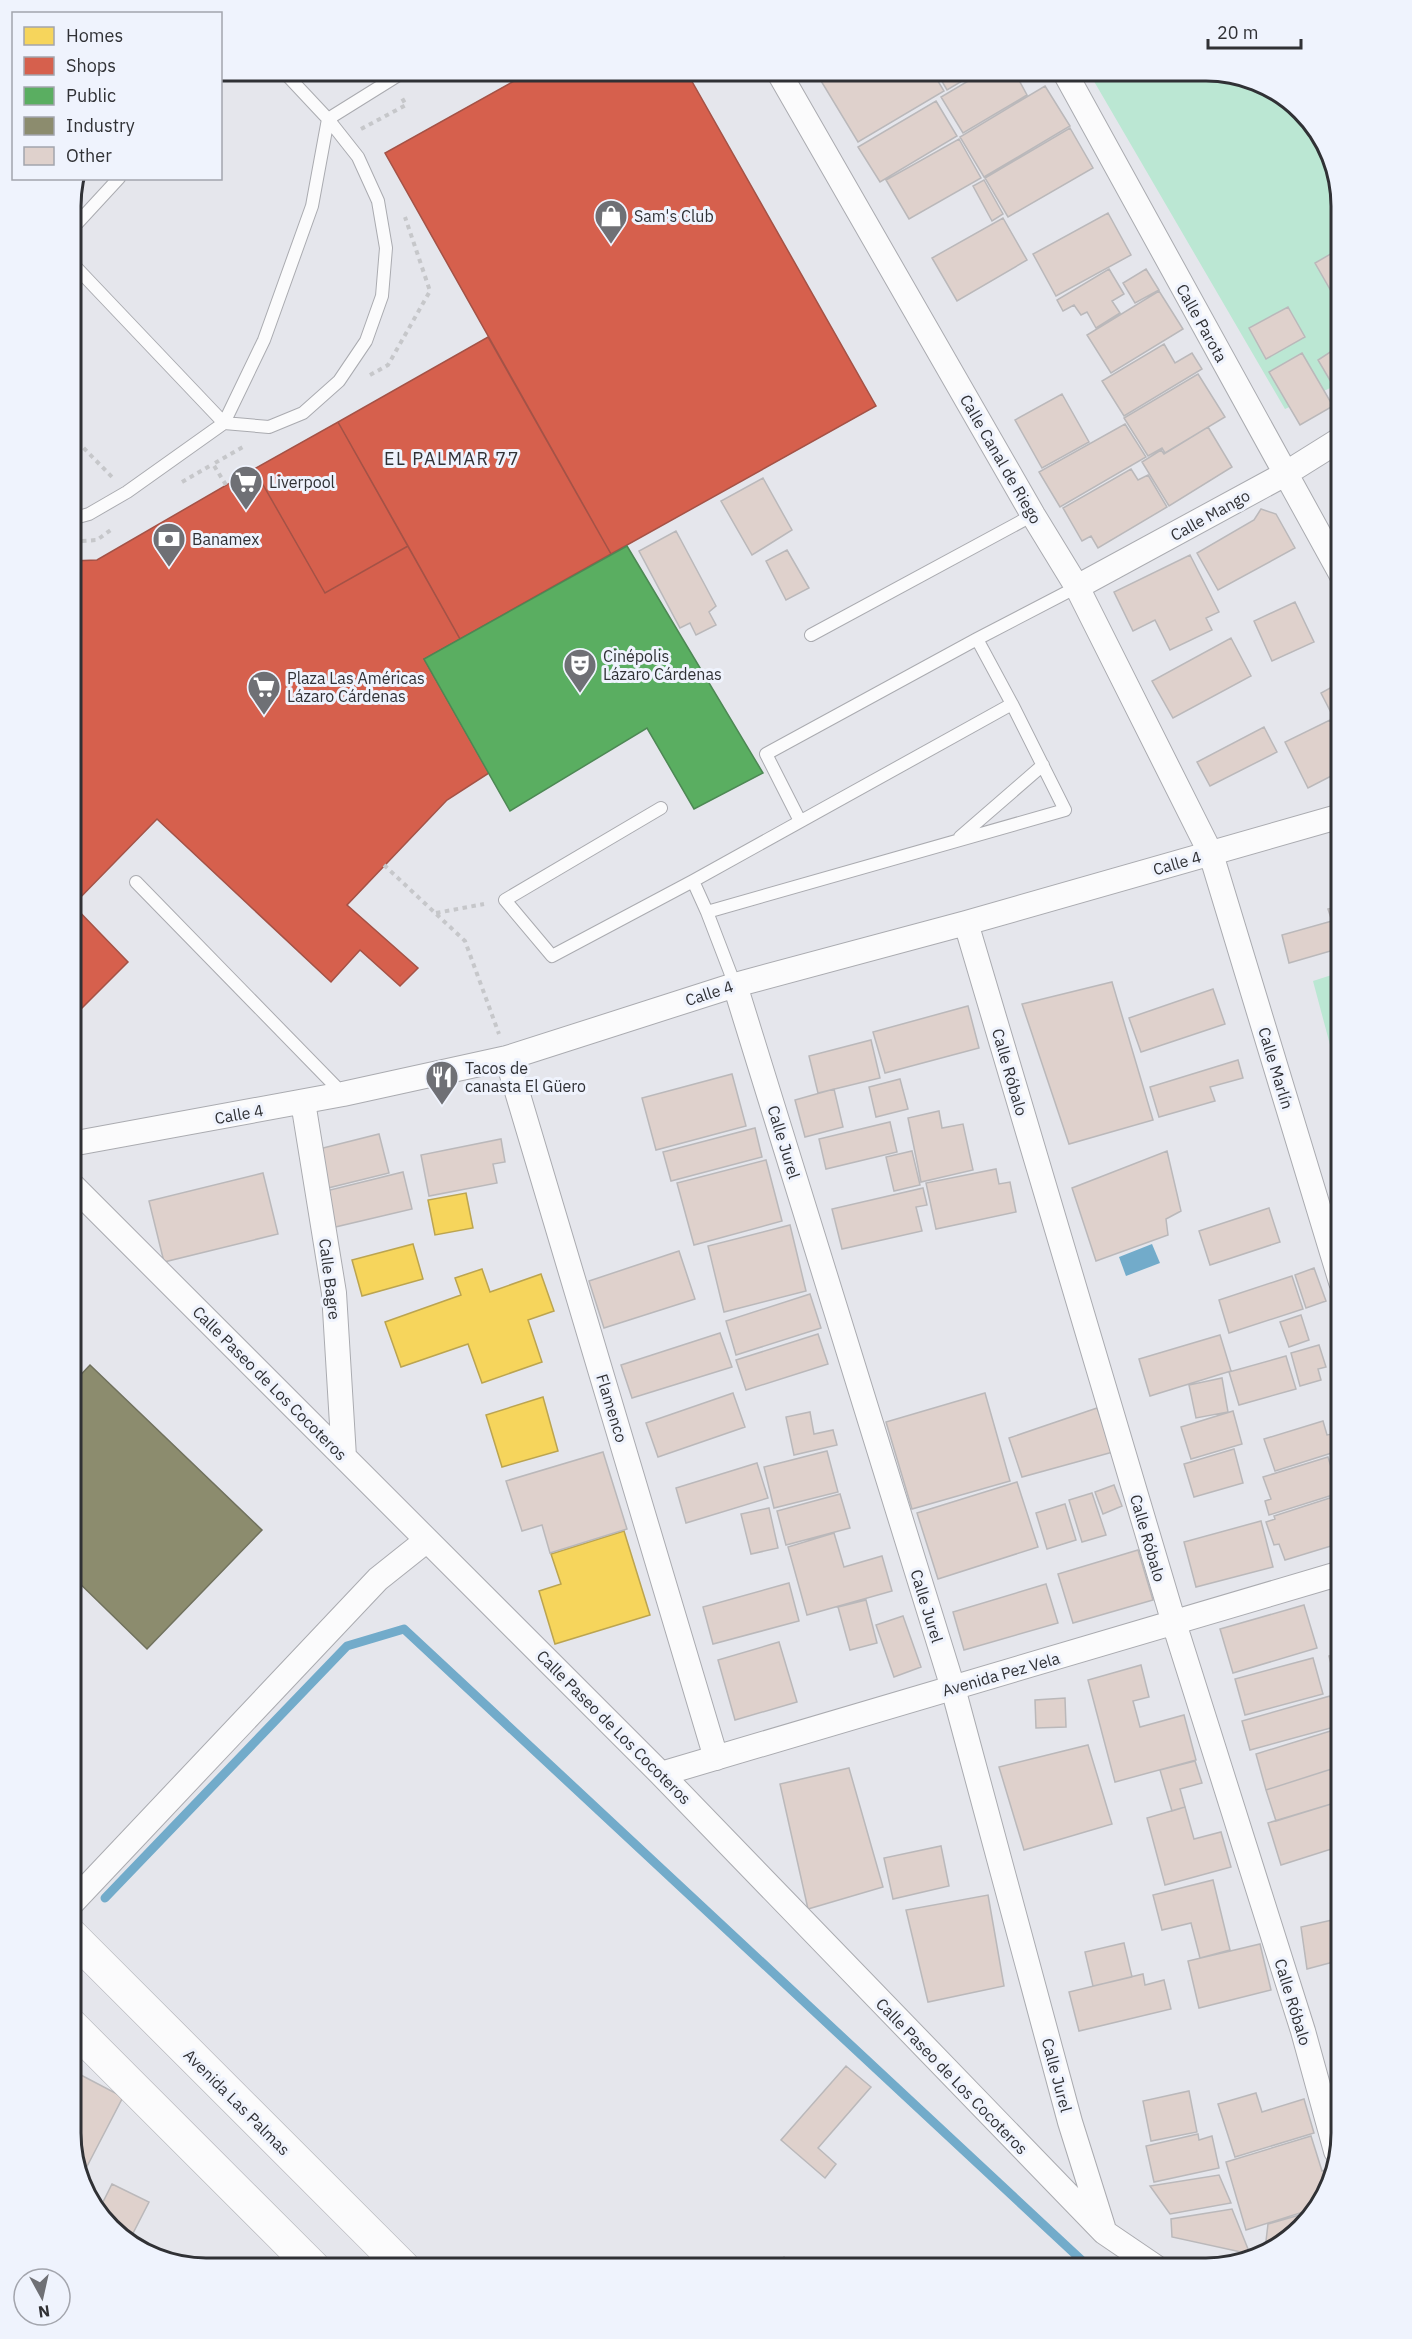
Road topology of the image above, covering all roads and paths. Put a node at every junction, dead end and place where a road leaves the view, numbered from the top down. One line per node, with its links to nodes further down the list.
1 (293, 81): 5 (lane)
2 (388, 81): 5 (lane)
3 (784, 81): 12 (street, Calle Canal de Riego)
4 (1070, 81): 11 (street, Calle Parota)
5 (328, 119): 9 (lane); 9 (lane)
6 (116, 180): 7 (lane)
7 (81, 219)
8 (81, 273): 9 (lane)
9 (224, 423): 13 (lane)
10 (1331, 445): 11 (street, Calle Mango)
11 (1286, 474): 14 (street, Calle Parota); 15 (street, Calle Mango)
12 (1033, 515): 15 (street, Calle Canal de Riego); 16 (lane)
13 (81, 516)
14 (1331, 556)
15 (1077, 587): 17 (lane); 24 (street, Calle Canal de Riego)
16 (811, 635)
17 (977, 639): 18 (lane); 22 (lane)
18 (1012, 704): 19 (lane); 22 (lane)
19 (1042, 765): 23 (lane); 23 (lane)
20 (662, 808): 28 (lane)
21 (1331, 819): 24 (street, Calle 4)
22 (800, 821): 26 (lane)
23 (956, 840): 29 (lane)
24 (1211, 854): 31 (street, Calle 4); 38 (street, Calle Marlín)
25 (384, 866): 30 (path)
26 (693, 881): 28 (lane); 29 (lane)
27 (136, 882): 34 (lane)
28 (506, 900): 30 (path)
29 (707, 912): 32 (lane)
30 (436, 913): 33 (path)
31 (966, 923): 32 (street, Calle 4); 42 (street, Calle Róbalo)
32 (735, 985): 33 (street, Calle 4); 43 (street, Calle Jurel)
33 (507, 1058): 34 (street, Calle 4); 44 (street, Flamenco)
34 (343, 1094): 35 (street, Calle 4)
35 (303, 1102): 36 (street, Calle 4); 39 (street, Calle Bagre)
36 (81, 1142)
37 (81, 1194): 39 (street, Calle Paseo de Los Cocoteros)
38 (1331, 1249)
39 (344, 1457): 40 (street, Calle Paseo de Los Cocoteros)
40 (428, 1540): 45 (street, Calle Paseo de Los Cocoteros); 46 (street)
41 (1331, 1576): 42 (street, Avenida Pez Vela)
42 (1174, 1623): 43 (street, Avenida Pez Vela); 49 (street, Calle Róbalo)
43 (953, 1688): 44 (street, Avenida Pez Vela); 50 (street, Calle Jurel)
44 (716, 1758): 45 (street, Avenida Pez Vela)
45 (661, 1774): 50 (street, Calle Paseo de Los Cocoteros)
46 (81, 1892)
47 (81, 1946): 52 (main road, Avenida Las Palmas)
48 (81, 2042): 51 (main road)
49 (1331, 2133)
50 (1104, 2232): 53 (street, Calle Paseo de Los Cocoteros)
51 (304, 2258)
52 (394, 2258)
53 (1142, 2258)

